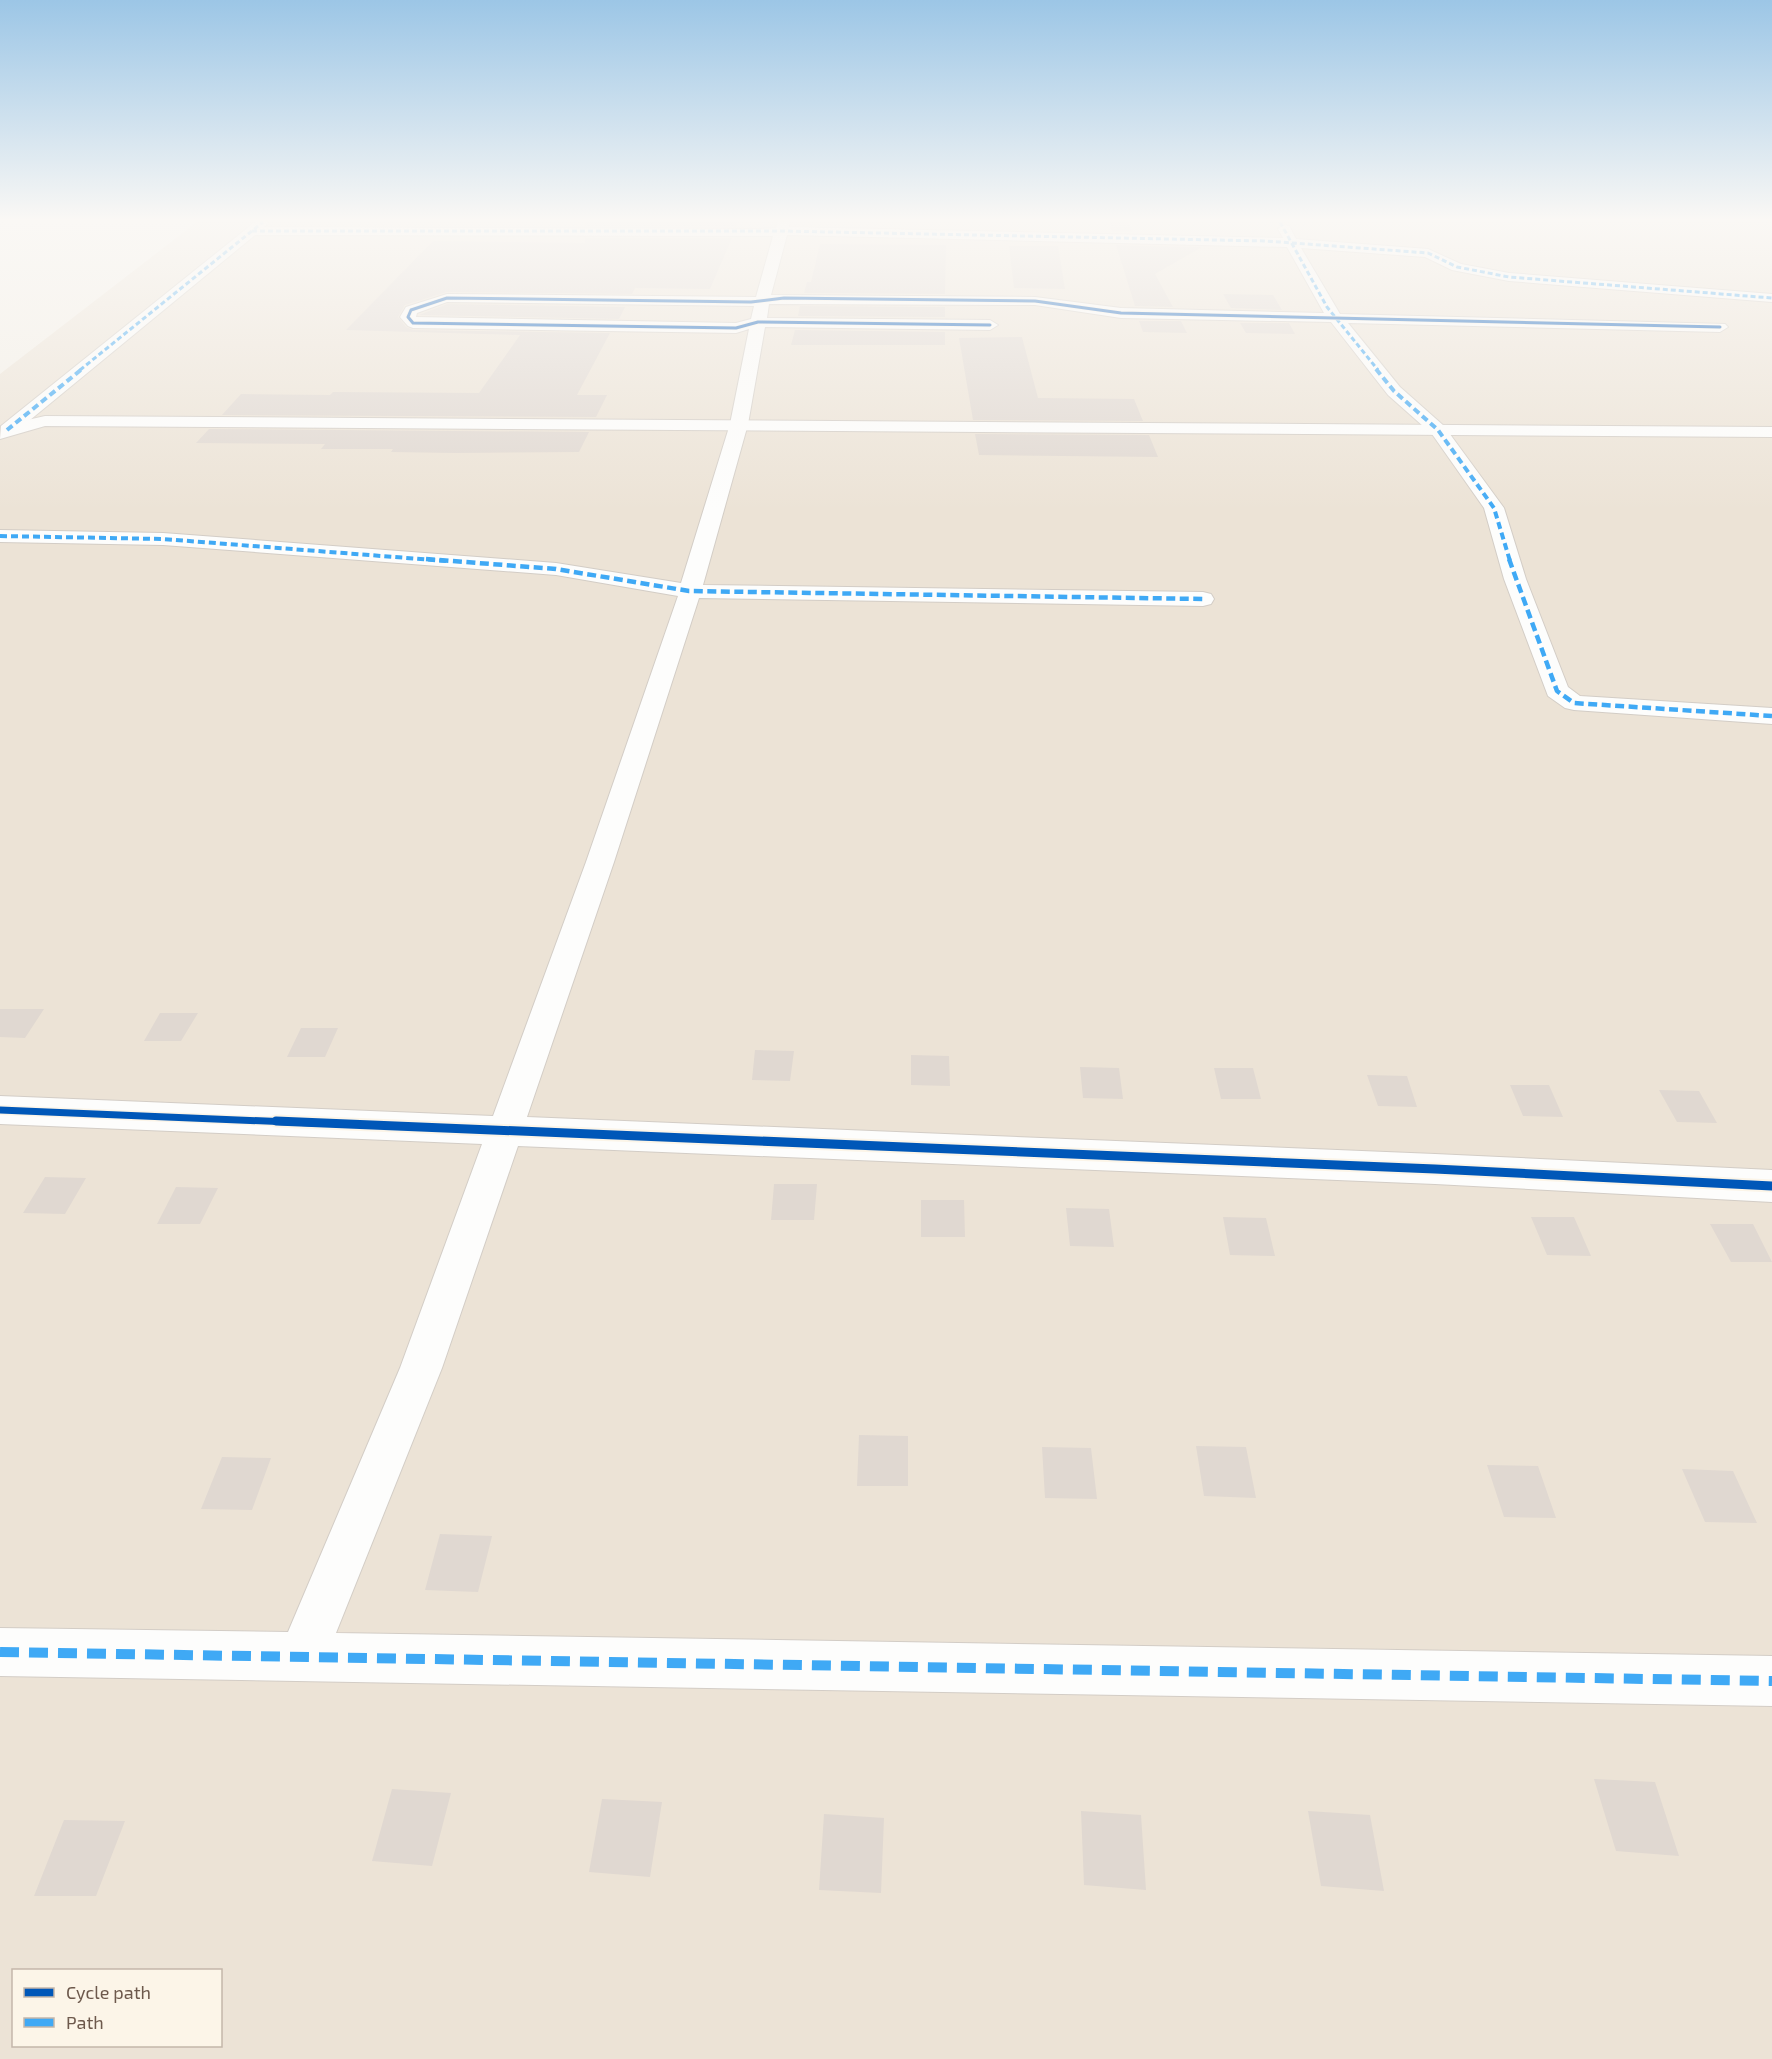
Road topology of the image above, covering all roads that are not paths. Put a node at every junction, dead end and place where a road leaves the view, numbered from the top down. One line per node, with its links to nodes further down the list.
1 (145, 318): 12 (street)
2 (409, 318): 3 (street)
3 (750, 318)
4 (759, 318): 10 (street)
5 (876, 318): 8 (street)
6 (1336, 318): 11 (street)
7 (1340, 318): 9 (street)
8 (990, 325)
9 (1719, 327)
10 (740, 424): 11 (street); 12 (street); 15 (street)
11 (1438, 430): 13 (street); 17 (street)
12 (4, 432)
13 (1772, 432)
14 (0, 536): 15 (street)
15 (689, 591): 16 (street); 19 (street)
16 (1203, 599)
17 (1772, 716)
18 (0, 1110): 19 (street)
19 (505, 1131): 20 (street); 22 (street)
20 (1772, 1186)
21 (0, 1652): 22 (street)
22 (302, 1658): 23 (street)
23 (1772, 1682)

